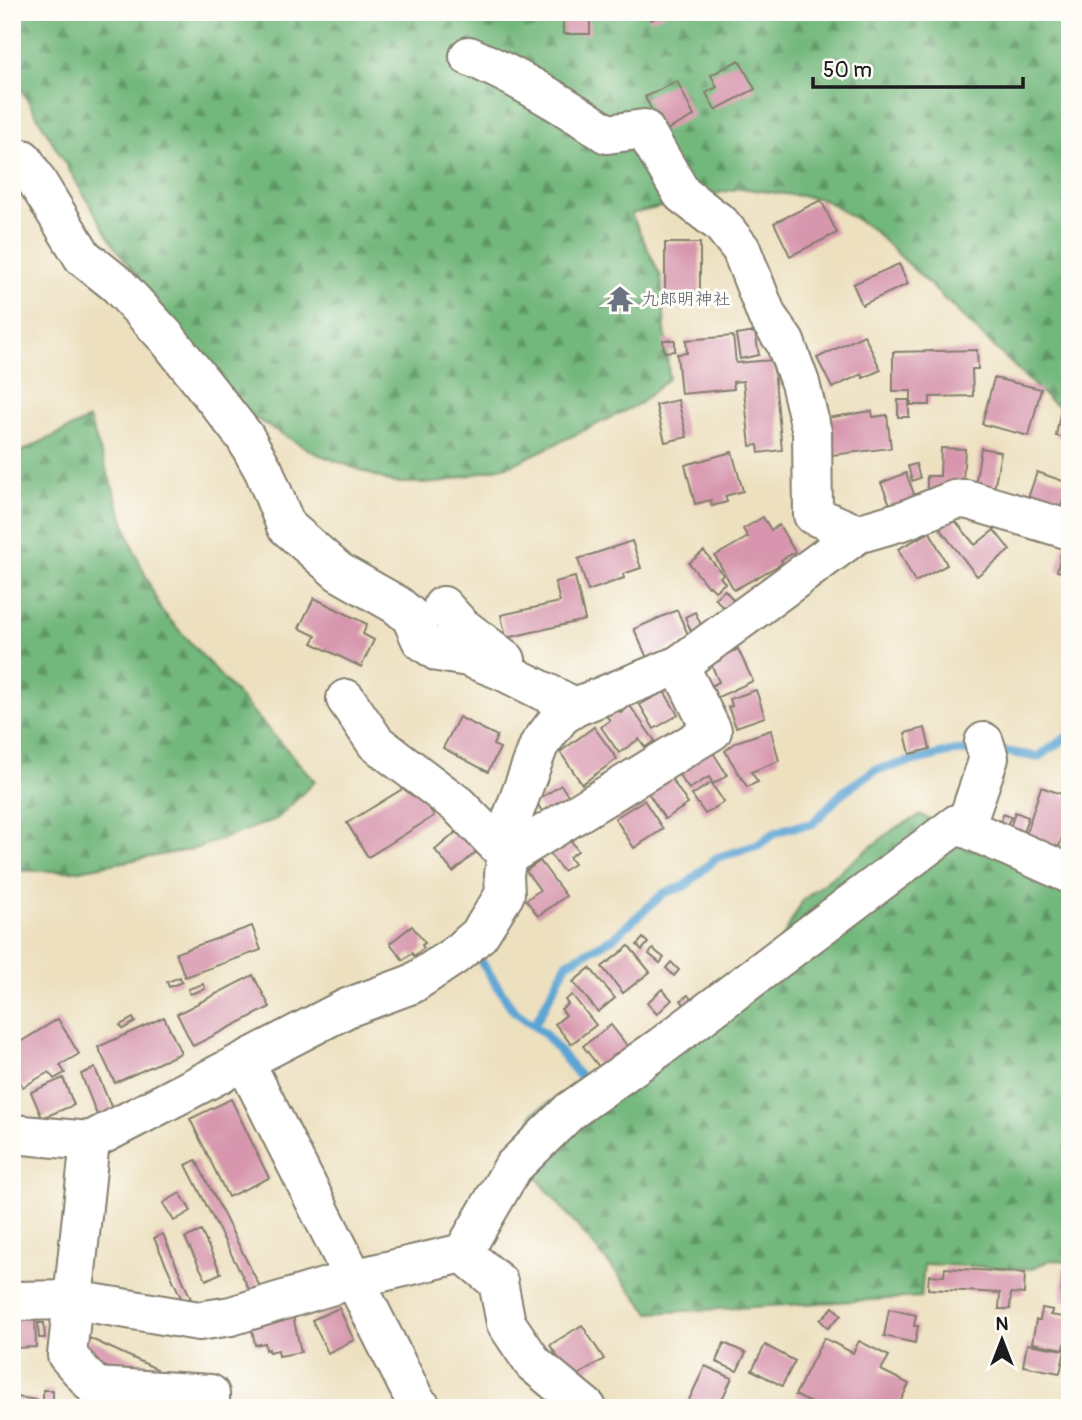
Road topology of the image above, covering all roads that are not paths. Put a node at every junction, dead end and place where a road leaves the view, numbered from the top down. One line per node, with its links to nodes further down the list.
1 (469, 56): 4 (street)
2 (23, 159): 8 (street)
3 (1070, 530): 4 (street)
4 (857, 534): 6 (street)
5 (443, 606): 8 (street)
6 (679, 664): 8 (street); 11 (street)
7 (346, 698): 11 (street)
8 (567, 703): 11 (street)
9 (986, 750): 10 (street)
10 (965, 828): 12 (street); 16 (street)
11 (508, 856): 13 (street)
12 (1070, 874)
13 (246, 1062): 15 (street); 17 (street)
14 (12, 1134): 15 (street)
15 (90, 1141): 18 (street)
16 (463, 1253): 17 (street); 22 (street)
17 (353, 1279): 18 (street); 20 (street)
18 (74, 1300): 19 (street); 21 (street)
19 (12, 1301)
20 (417, 1406)
21 (211, 1408)
22 (587, 1408)

